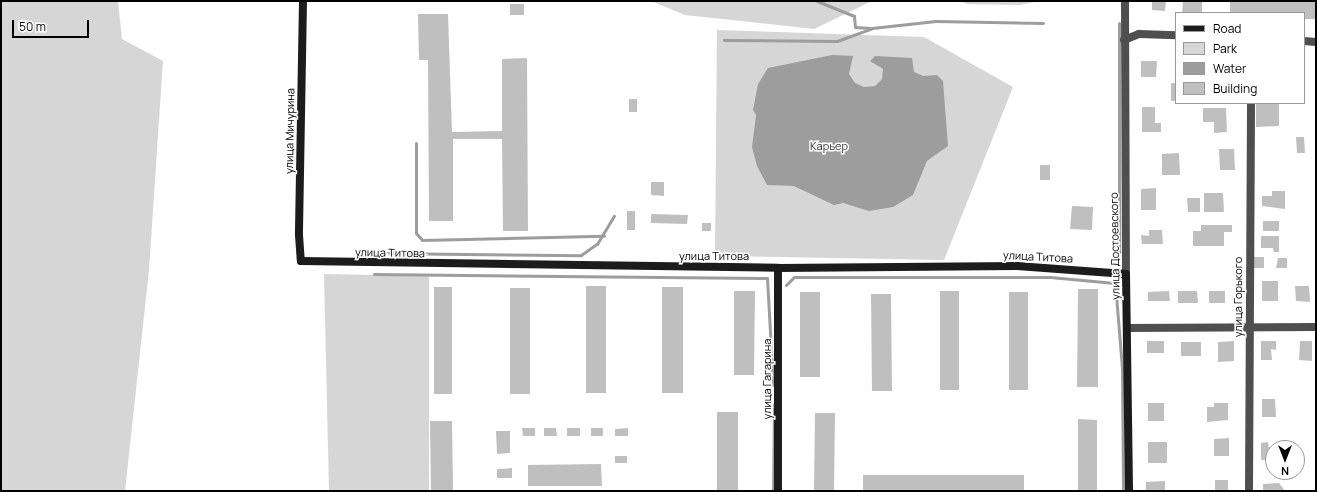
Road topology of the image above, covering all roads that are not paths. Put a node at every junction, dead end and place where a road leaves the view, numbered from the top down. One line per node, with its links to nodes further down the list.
1 (303, 1): 8 (street, улица Мичурина)
2 (1125, 1): 4 (street, улица Достоевского)
3 (1175, 35): 4 (street)
4 (1124, 40): 10 (street, улица Достоевского)
5 (1305, 41): 6 (street)
6 (1316, 42)
7 (1251, 104): 11 (street, улица Горького)
8 (301, 261): 9 (street, улица Титова)
9 (778, 268): 10 (street, улица Титова); 14 (street, улица Гагарина)
10 (1126, 274): 13 (street, улица Достоевского)
11 (1249, 327): 12 (street); 13 (street); 16 (street, улица Горького)
12 (1316, 327)
13 (1127, 328): 15 (street, улица Достоевского)
14 (778, 491)
15 (1129, 491)
16 (1249, 491)

